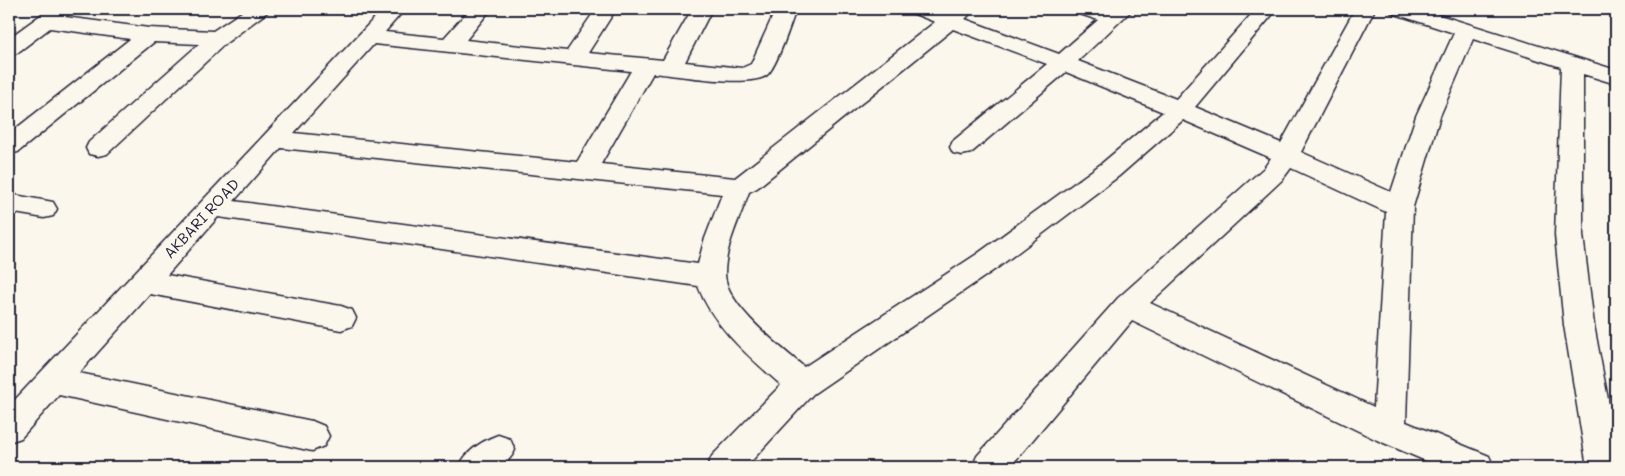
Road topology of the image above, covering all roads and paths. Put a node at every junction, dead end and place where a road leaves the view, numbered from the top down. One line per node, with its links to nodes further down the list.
1 (259, 9): 18 (street)
2 (394, 9): 17 (street, AKBARI ROAD)
3 (481, 9): 19 (street)
4 (606, 9): 21 (street)
5 (702, 9): 25 (street)
6 (786, 9): 25 (street)
7 (919, 9): 14 (street)
8 (1084, 9): 12 (street)
9 (1265, 9): 27 (street)
10 (1365, 9): 32 (street)
11 (1399, 9): 15 (street)
12 (1118, 14): 22 (street)
13 (55, 15): 16 (street); 20 (street)
14 (958, 15): 22 (street); 34 (street)
15 (1466, 30): 23 (street); 37 (street)
16 (149, 35): 18 (street); 29 (street)
17 (367, 37): 19 (street); 28 (street, AKBARI ROAD)
18 (218, 38): 31 (street)
19 (452, 44): 21 (street)
20 (9, 48)
21 (574, 57): 24 (street)
22 (1062, 62): 27 (street); 30 (street)
23 (1572, 63): 26 (street); 51 (street)
24 (646, 65): 25 (street); 33 (street)
25 (671, 67)
26 (1616, 77)
27 (1180, 110): 32 (street); 44 (street)
28 (274, 139): 33 (street); 36 (street, AKBARI ROAD)
29 (9, 146)
30 (962, 147)
31 (98, 148)
32 (1288, 155): 37 (street); 41 (street)
33 (584, 172): 34 (street)
34 (738, 187): 39 (street)
35 (9, 203): 38 (street)
36 (211, 207): 39 (street); 40 (street, AKBARI ROAD)
37 (1400, 207): 46 (street)
38 (44, 209)
39 (710, 277): 44 (street)
40 (142, 281): 42 (street); 43 (street, AKBARI ROAD)
41 (1128, 306): 46 (street); 49 (street)
42 (341, 318)
43 (51, 380): 45 (street, AKBARI ROAD); 47 (street)
44 (802, 385): 48 (street)
45 (9, 428)
46 (1389, 430): 50 (street)
47 (312, 436)
48 (724, 467)
49 (989, 467)
50 (1478, 467)
51 (1604, 467)

